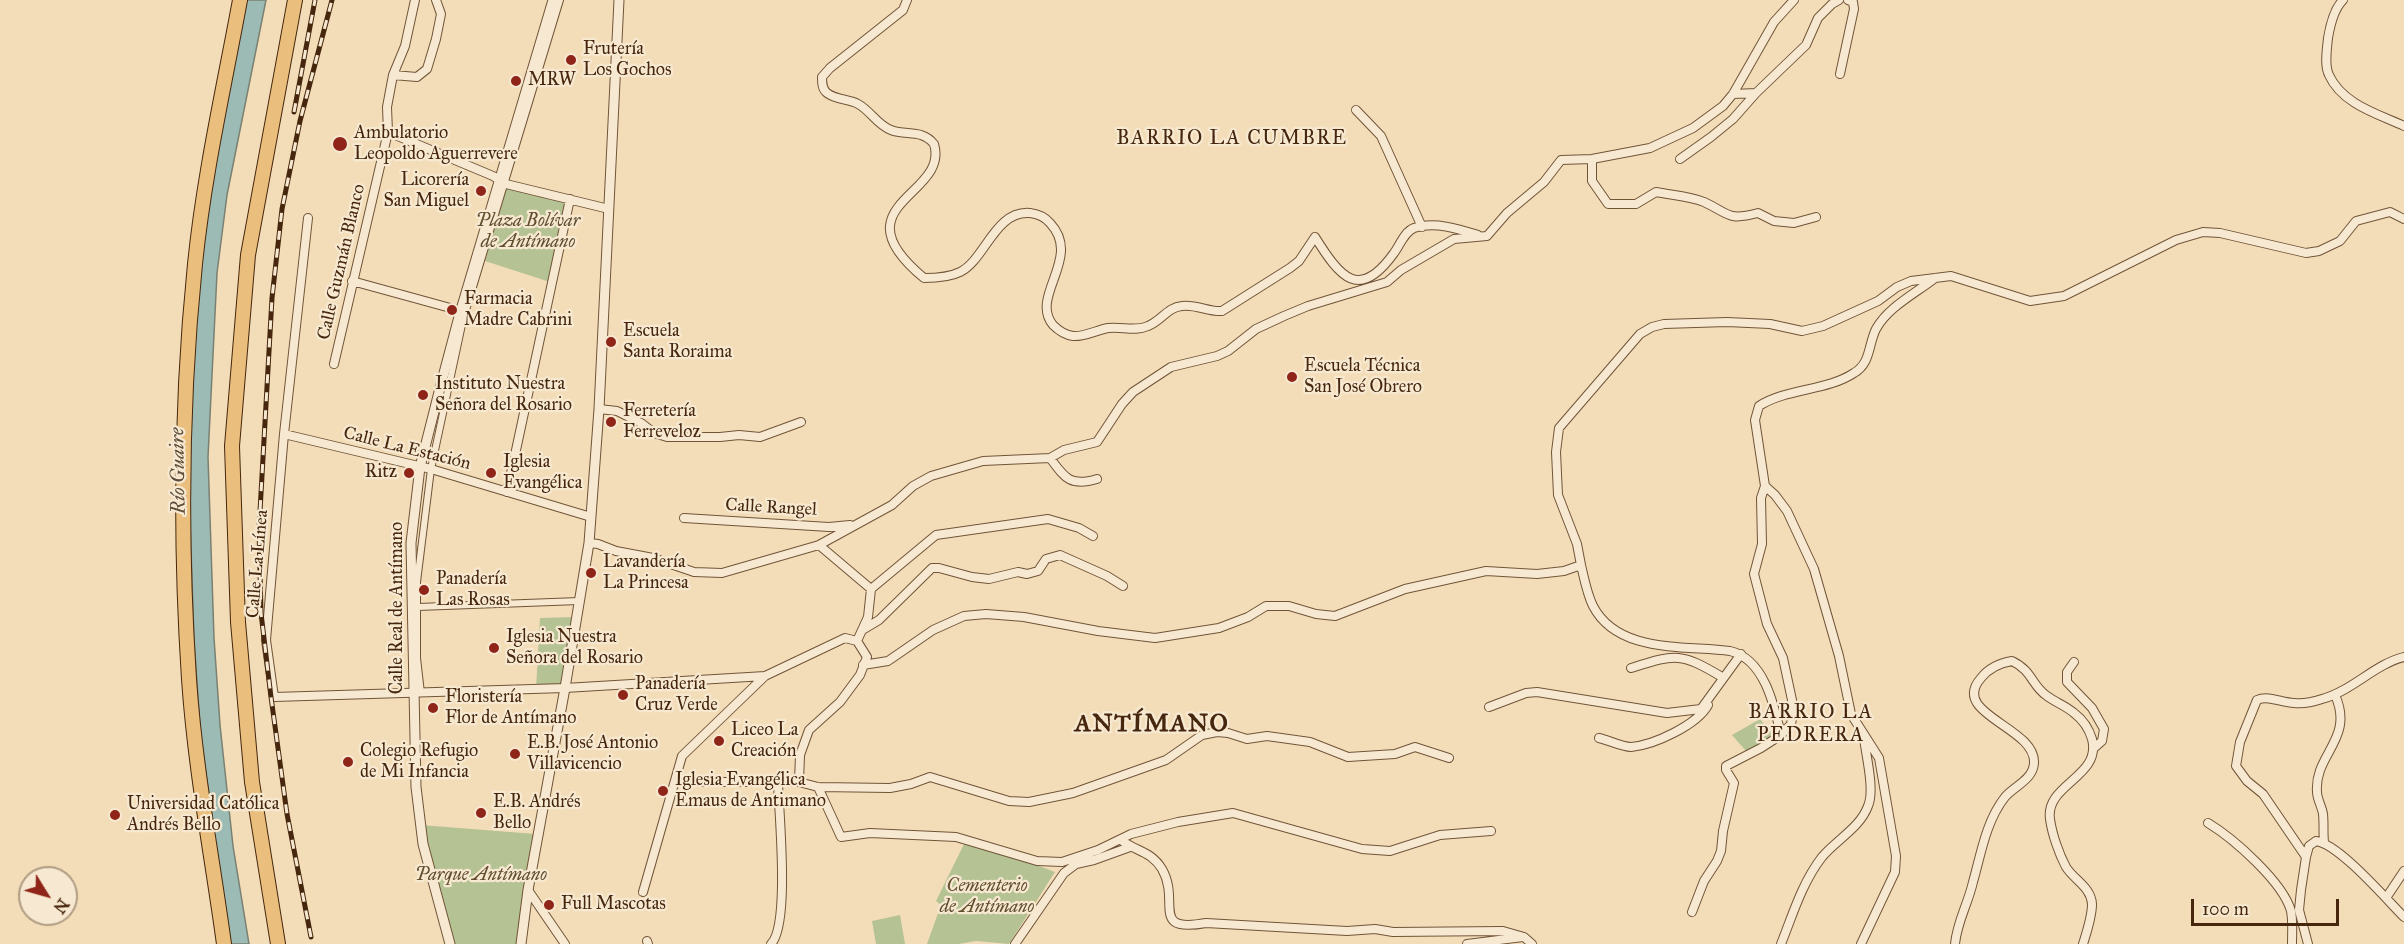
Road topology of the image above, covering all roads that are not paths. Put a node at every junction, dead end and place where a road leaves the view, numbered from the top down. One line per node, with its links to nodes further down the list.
1 (240, 0): 91 (highway)
2 (295, 0): 92 (highway)
3 (415, 0): 14 (street, Calle Guzmán Blanco)
4 (436, 0): 14 (street)
5 (554, 0): 22 (street, Calle Real de Antímano)
6 (560, 0): 22 (street)
7 (619, 0): 24 (street)
8 (907, 0): 28 (street)
9 (1794, 0): 16 (street)
10 (1839, 0): 15 (street)
11 (1848, 0): 13 (street)
12 (2343, 0): 18 (street)
13 (1840, 74)
14 (393, 75): 19 (street, Calle Guzmán Blanco)
15 (1756, 93): 16 (street); 21 (street)
16 (1733, 94): 20 (street)
17 (1356, 110): 28 (street)
18 (2404, 126)
19 (388, 132): 22 (street); 31 (street, Calle Guzmán Blanco)
20 (1592, 159): 25 (street); 29 (street)
21 (1680, 159)
22 (503, 182): 23 (street); 32 (street, Calle Real de Antímano)
23 (570, 199): 24 (street); 42 (street)
24 (609, 209): 34 (street)
25 (1816, 217)
26 (308, 218): 36 (street, Calle La Línea)
27 (2404, 219): 30 (street)
28 (1422, 227): 29 (street)
29 (1487, 236): 37 (street)
30 (1937, 277): 41 (street); 49 (street)
31 (352, 281): 32 (street); 33 (street, Calle Guzmán Blanco)
32 (462, 316): 38 (street, Calle Real de Antímano); 39 (street)
33 (334, 364)
34 (599, 409): 35 (street); 43 (street)
35 (801, 422)
36 (284, 434): 38 (street, Calle La Estación); 64 (street, Calle La Línea)
37 (1050, 458): 40 (street); 45 (street)
38 (420, 467): 39 (street, Calle La Estación); 64 (street, Calle Real de Antímano)
39 (431, 469): 42 (street, Calle La Estación); 53 (street)
40 (1097, 479)
41 (1765, 486): 68 (street); 69 (street)
42 (507, 492): 43 (street, Calle La Estación)
43 (591, 517): 47 (street)
44 (684, 518): 45 (street, Calle Rangel)
45 (856, 525): 48 (street)
46 (1093, 536): 51 (street)
47 (589, 543): 48 (street); 52 (street)
48 (819, 545): 51 (street)
49 (1581, 565): 56 (street); 59 (street)
50 (1124, 586): 54 (street)
51 (870, 589): 54 (street)
52 (579, 601): 53 (street); 63 (street)
53 (418, 607): 64 (street)
54 (864, 629): 55 (street)
55 (857, 641): 59 (street); 61 (street)
56 (1741, 654): 62 (street); 69 (street)
57 (2404, 657): 65 (street)
58 (2074, 662): 71 (street)
59 (863, 665): 74 (street)
60 (1631, 668): 62 (street)
61 (765, 676): 63 (street); 73 (street)
62 (1722, 677): 66 (street)
63 (565, 688): 64 (street); 84 (street)
64 (418, 693): 93 (street, Calle Real de Antímano)
65 (2335, 695): 80 (street); 82 (street)
66 (1709, 698): 67 (street); 70 (street)
67 (1489, 707)
68 (1863, 734): 100 (street); 101 (street)
69 (1781, 735): 87 (street)
70 (1599, 738)
71 (2094, 748): 102 (street); 103 (street)
72 (1449, 758): 76 (street)
73 (676, 782): 75 (street); 85 (street)
74 (799, 782): 75 (street); 76 (street)
75 (778, 783): 96 (street)
76 (818, 787): 79 (street)
77 (2208, 823): 104 (street)
78 (1491, 831): 79 (street)
79 (1121, 840): 81 (street)
80 (2324, 842): 82 (street); 86 (street)
81 (1130, 847): 89 (street); 97 (street)
82 (2306, 857): 90 (street)
83 (2404, 871): 86 (street)
84 (528, 890): 94 (street); 95 (street)
85 (643, 892)
86 (2386, 898): 88 (street)
87 (1692, 912)
88 (2404, 916)
89 (1524, 937): 98 (street); 99 (street)
90 (2307, 940): 105 (street)
91 (224, 944)
92 (278, 944)
93 (450, 944)
94 (521, 944)
95 (565, 944)
96 (771, 944)
97 (1014, 944)
98 (1467, 944)
99 (1532, 944)
100 (1781, 944)
101 (1861, 944)
102 (1955, 944)
103 (2083, 944)
104 (2292, 944)
105 (2317, 944)

